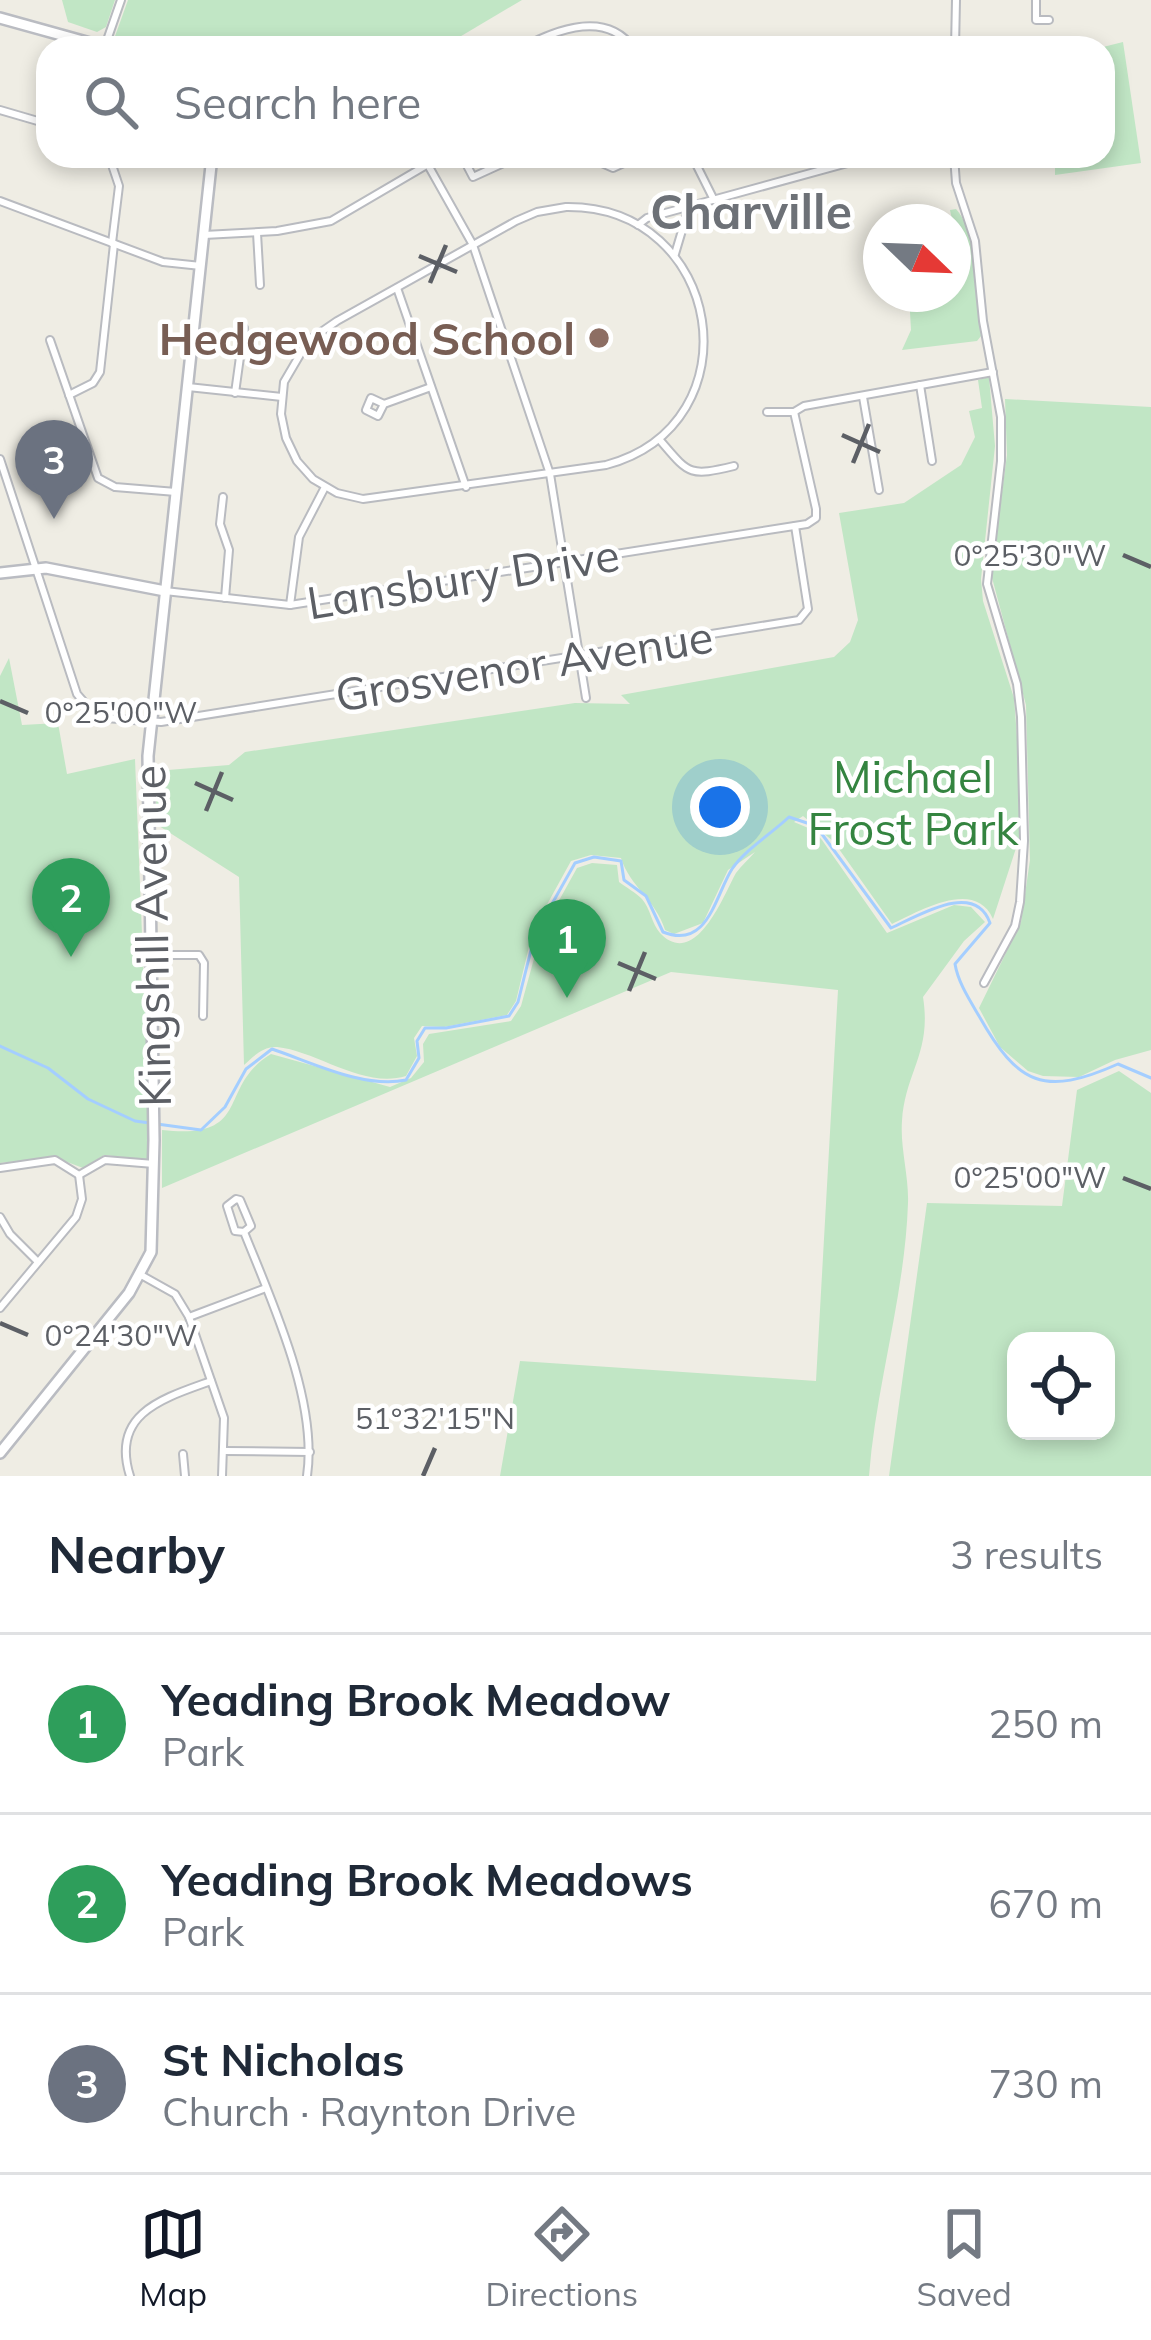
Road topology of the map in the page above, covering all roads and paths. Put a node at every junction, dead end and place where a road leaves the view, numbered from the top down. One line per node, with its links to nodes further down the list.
1 (121, 0): 7 (street)
2 (956, 0): 10 (street)
3 (1036, 0): 5 (street)
4 (0, 18): 6 (street)
5 (1049, 20)
6 (66, 36)
7 (110, 36)
8 (548, 36): 9 (street)
9 (619, 36)
10 (955, 36)
11 (0, 110): 12 (street)
12 (36, 120)
13 (113, 168): 28 (street)
14 (211, 168): 27 (street, Kingshill Avenue)
15 (423, 168): 26 (street)
16 (430, 168): 29 (street)
17 (468, 168): 18 (street)
18 (493, 168)
19 (698, 168): 22 (street)
20 (830, 168): 22 (street)
21 (955, 168): 36 (street)
22 (714, 200): 24 (street)
23 (0, 201): 28 (street)
24 (688, 207): 25 (street); 30 (street)
25 (638, 225): 29 (street); 30 (street)
26 (257, 233): 27 (street); 32 (street)
27 (204, 235): 31 (street, Kingshill Avenue)
28 (113, 243): 31 (street); 41 (street)
29 (473, 245): 33 (street); 51 (street)
30 (674, 254): 47 (street)
31 (201, 266): 39 (street, Kingshill Avenue)
32 (260, 285)
33 (397, 288): 37 (street); 42 (street)
34 (244, 328): 40 (street)
35 (50, 340): 41 (street)
36 (994, 372): 38 (street); 68 (street)
37 (432, 386): 44 (street); 52 (street)
38 (920, 386): 43 (street); 49 (street)
39 (188, 387): 40 (street); 55 (street, Kingshill Avenue)
40 (235, 393): 42 (street)
41 (69, 395): 55 (street)
42 (282, 397): 53 (street)
43 (863, 397): 46 (street); 54 (street)
44 (384, 404)
45 (766, 412): 46 (street)
46 (794, 412): 57 (street)
47 (659, 439): 50 (street); 51 (street)
48 (0, 460): 59 (street, Grosvenor Avenue)
49 (932, 461)
50 (734, 466)
51 (550, 473): 52 (street); 58 (street)
52 (466, 487): 53 (street)
53 (325, 488): 63 (street)
54 (879, 490)
55 (176, 492): 61 (street, Kingshill Avenue)
56 (223, 497): 62 (street)
57 (795, 526): 58 (street, Lansbury Drive); 64 (street, Grosvenor Avenue)
58 (564, 564): 63 (street, Lansbury Drive); 64 (street)
59 (38, 567): 60 (street, Lansbury Drive); 61 (street, Lansbury Drive); 66 (street, Grosvenor Avenue)
60 (0, 572)
61 (165, 591): 62 (street, Lansbury Drive); 66 (street, Kingshill Avenue)
62 (225, 598): 63 (street, Lansbury Drive)
63 (290, 605)
64 (579, 657): 65 (street); 66 (street, Grosvenor Avenue)
65 (586, 698)
66 (150, 723): 67 (street, Kingshill Avenue)
67 (150, 955): 69 (street); 70 (street, Kingshill Avenue)
68 (984, 983)
69 (203, 1016)
70 (154, 1164): 72 (street); 76 (street, Kingshill Avenue)
71 (0, 1168): 72 (street)
72 (79, 1175): 75 (street)
73 (0, 1217): 75 (street)
74 (244, 1232): 74 (street); 77 (street)
75 (38, 1262): 78 (street)
76 (141, 1274): 79 (street); 83 (street, Kingshill Avenue)
77 (266, 1288): 79 (street); 82 (street)
78 (0, 1308)
79 (189, 1318): 80 (street)
80 (211, 1381): 81 (street); 85 (street)
81 (225, 1450): 82 (street); 87 (street)
82 (310, 1452): 88 (street)
83 (0, 1453)
84 (183, 1454): 86 (street)
85 (130, 1476)
86 (185, 1476)
87 (222, 1476)
88 (307, 1476)

